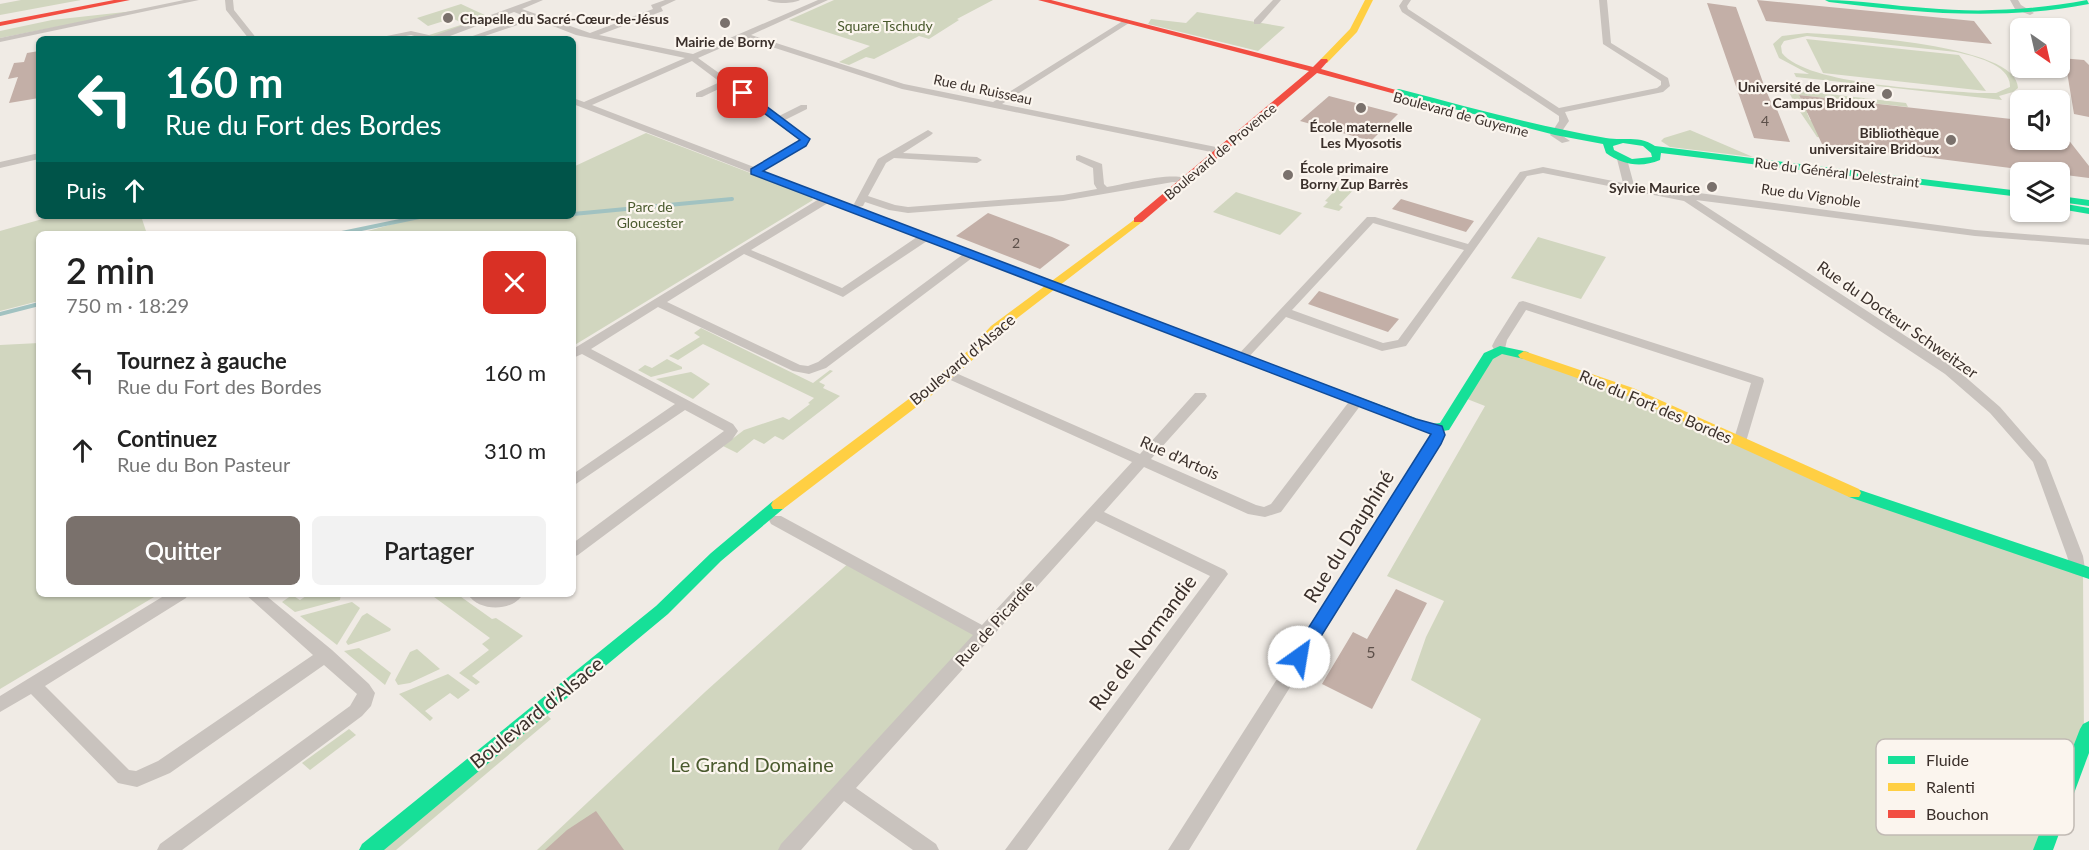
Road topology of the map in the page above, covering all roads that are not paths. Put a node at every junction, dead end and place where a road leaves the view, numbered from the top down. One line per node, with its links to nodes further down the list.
1 (108, 0): 23 (main road)
2 (126, 0): 23 (main road)
3 (192, 0): 32 (street)
4 (229, 0): 27 (street)
5 (539, 0): 19 (street)
6 (672, 0): 25 (street)
7 (771, 0): 8 (street)
8 (798, 0): 17 (street)
9 (824, 0): 17 (street)
10 (1042, 0): 22 (main road, Boulevard de Guyenne)
11 (1277, 0): 24 (street)
12 (1369, 0): 34 (main road, Boulevard de Provence)
13 (1407, 0): 43 (street)
14 (1603, 0): 43 (street)
15 (1829, 0): 20 (main road)
16 (2014, 0): 20 (street)
17 (815, 4): 26 (street)
18 (2088, 4): 20 (main road)
19 (514, 9): 21 (street); 30 (street)
20 (2030, 13)
21 (534, 17): 25 (street); 31 (street)
22 (1126, 21): 34 (main road, Boulevard de Guyenne); 41 (street)
23 (0, 22)
24 (1257, 22)
25 (591, 35): 33 (street)
26 (744, 35): 33 (street); 41 (street, Rue du Ruisseau)
27 (252, 36)
28 (393, 36): 29 (street)
29 (422, 36)
30 (442, 36)
31 (477, 36)
32 (0, 40)
33 (693, 57): 35 (street); 36 (street)
34 (1316, 71): 46 (main road, Boulevard de Guyenne); 48 (main road, Boulevard de Provence)
35 (656, 74): 38 (street); 40 (street)
36 (726, 82): 37 (street); 44 (street)
37 (699, 95)
38 (576, 99)
39 (576, 101): 40 (street)
40 (584, 105): 56 (street)
41 (994, 105): 48 (street, Rue du Ruisseau)
42 (804, 107): 44 (street)
43 (1558, 111): 46 (street)
44 (779, 120): 56 (street)
45 (928, 133): 49 (street)
46 (1560, 137): 47 (main road, Boulevard de Guyenne)
47 (1610, 146): 50 (main road); 54 (main road)
48 (1221, 151): 58 (main road, Boulevard de Provence)
49 (892, 155): 53 (street); 62 (street)
50 (1651, 156): 54 (main road); 57 (street); 61 (main road, Rue du Général Delestraint); 66 (main road, Rue du Général Delestraint)
51 (36, 157): 55 (street)
52 (1079, 158): 60 (street)
53 (977, 159)
54 (1622, 159): 57 (street)
55 (0, 165)
56 (755, 171): 63 (street)
57 (1628, 174): 59 (street)
58 (1185, 180): 60 (street); 76 (main road, Boulevard de Provence)
59 (1629, 186): 64 (street, Rue du Vignoble); 73 (street, Rue du Vignoble)
60 (1104, 191): 62 (street)
61 (2010, 193)
62 (864, 198): 69 (street)
63 (826, 199): 69 (street); 74 (street)
64 (1687, 199): 72 (street, Rue du Vignoble); 94 (street, Rue du Docteur Schweitzer)
65 (2070, 199): 67 (main road)
66 (2010, 200)
67 (2089, 202)
68 (2070, 207): 70 (main road)
69 (852, 209): 71 (street)
70 (2089, 210)
71 (925, 237): 74 (street); 75 (street)
72 (2089, 242)
73 (1469, 248): 78 (street); 78 (street)
74 (743, 250): 77 (street)
75 (970, 254): 76 (street); 77 (street)
76 (1054, 286): 81 (main road); 82 (main road, Boulevard d'Alsace)
77 (658, 302): 80 (street)
78 (1285, 312): 81 (street)
79 (1500, 350): 86 (main road); 87 (main road, Rue du Fort des Bordes); 87 (street)
80 (577, 351): 85 (street)
81 (1241, 358): 84 (main road)
82 (949, 374): 88 (main road, Boulevard d'Alsace); 89 (street, Rue d'Artois)
83 (1200, 396): 89 (street, Rue de Picardie)
84 (1356, 402): 86 (main road); 89 (street, Rue d'Artois)
85 (684, 404): 90 (street); 93 (street)
86 (1437, 429): 113 (street, Rue du Dauphiné)
87 (1740, 442): 94 (main road, Rue du Fort des Bordes)
88 (843, 455): 92 (main road, Boulevard d'Alsace); 95 (main road, Boulevard d'Alsace)
89 (1142, 460): 91 (street, Rue de Picardie)
90 (576, 479)
91 (1093, 513): 100 (street, Rue de Picardie); 112 (street, Rue de Normandie)
92 (776, 520): 95 (main road, Boulevard d'Alsace); 100 (street)
93 (576, 549)
94 (2083, 571)
95 (701, 572): 109 (main road, Boulevard d'Alsace)
96 (175, 597): 102 (street)
97 (257, 597): 101 (street)
98 (480, 597): 99 (street)
99 (509, 597)
100 (984, 634): 106 (street, Rue de Picardie)
101 (326, 655): 102 (street); 108 (street)
102 (33, 685): 103 (street)
103 (0, 705)
104 (2089, 729): 105 (main road)
105 (2074, 768)
106 (843, 790): 110 (street, Rue de Picardie); 111 (street)
107 (2049, 835): 114 (main road)
108 (168, 850)
109 (369, 850)
110 (788, 850)
111 (930, 850)
112 (1015, 850)
113 (1178, 850)
114 (2043, 850)

